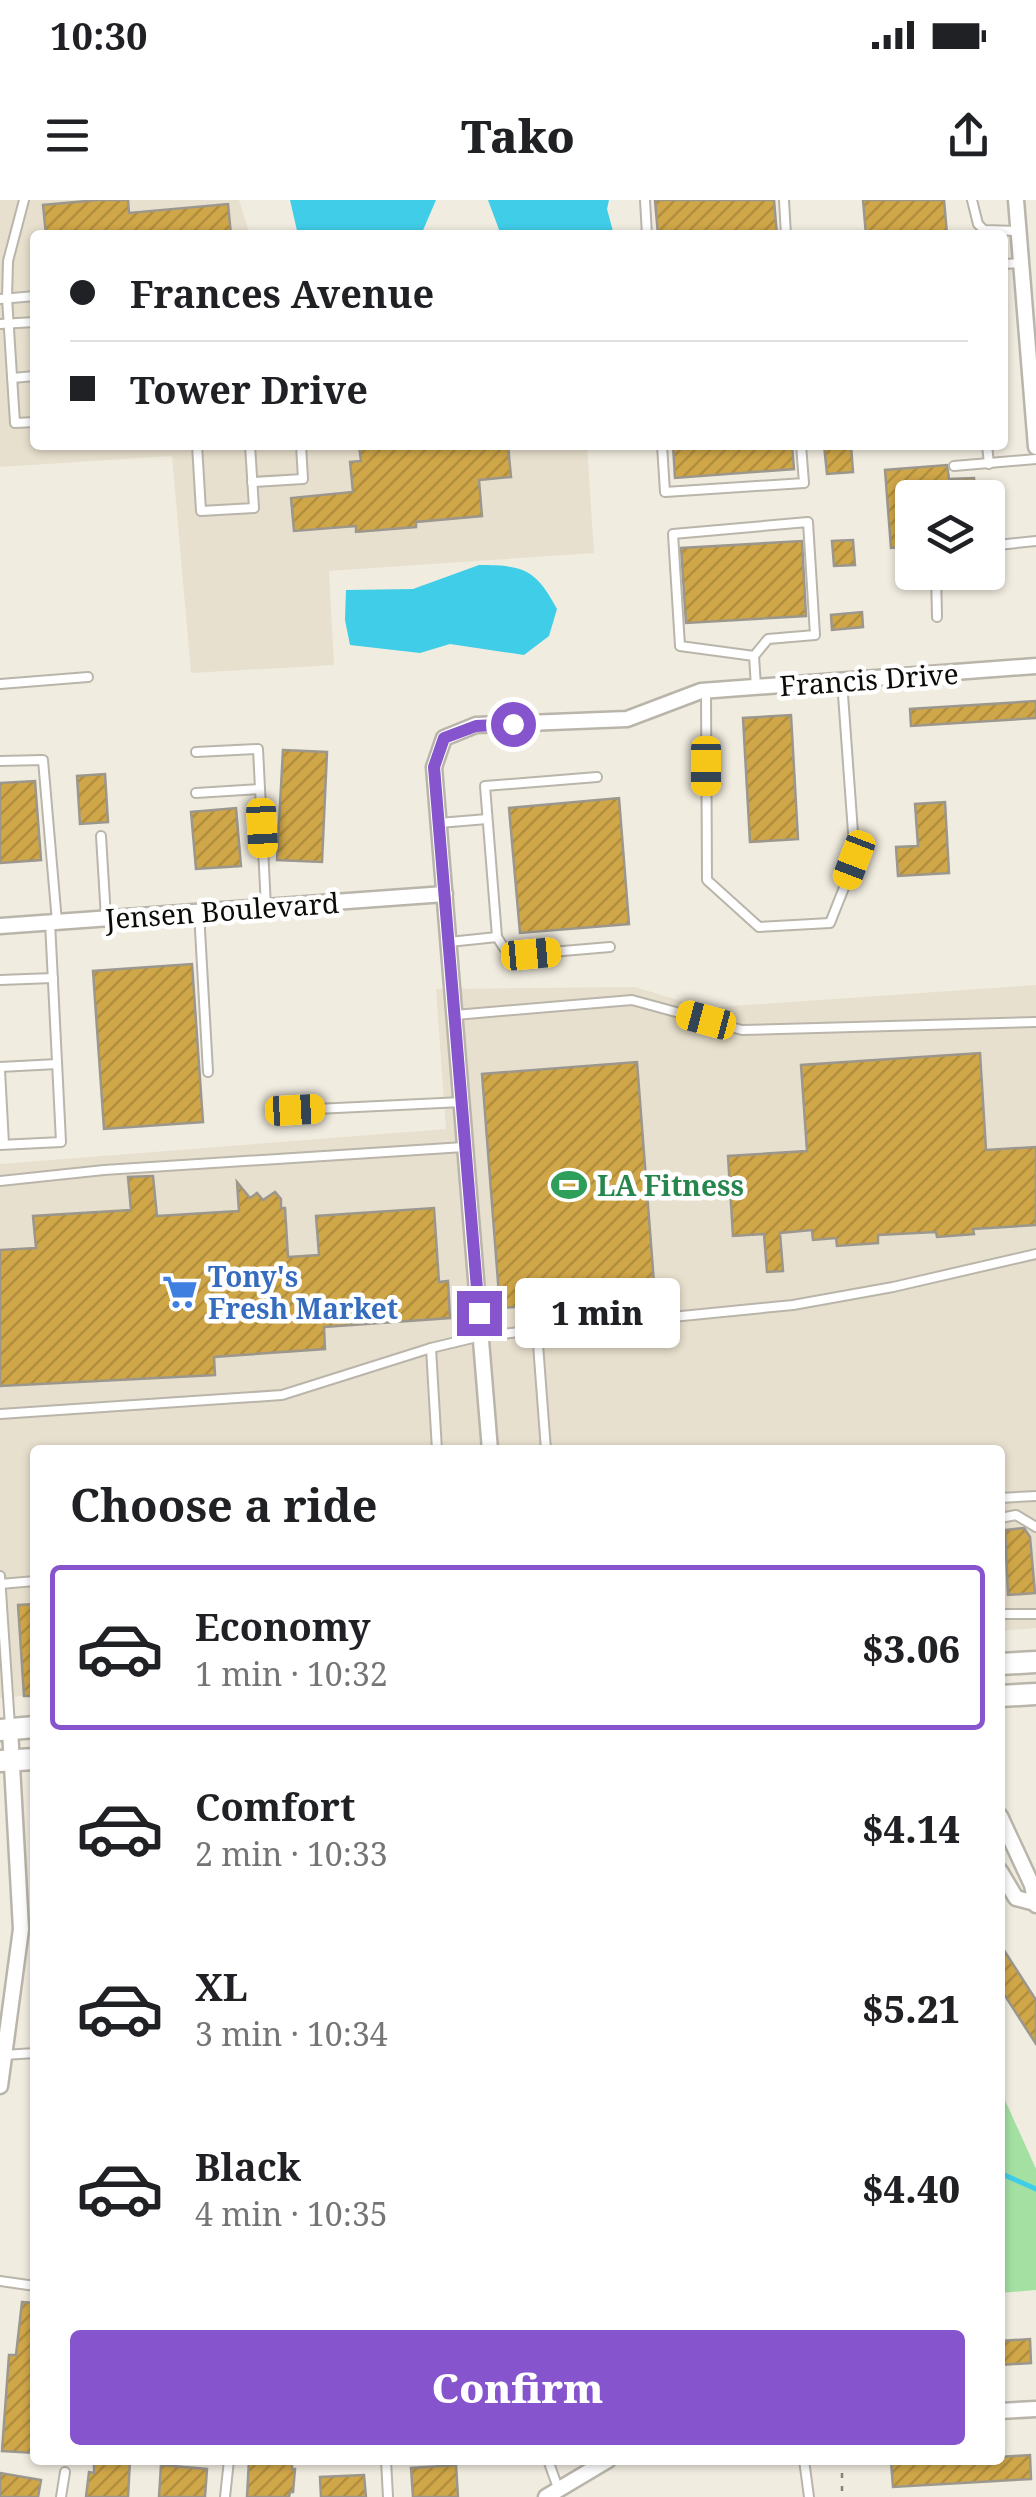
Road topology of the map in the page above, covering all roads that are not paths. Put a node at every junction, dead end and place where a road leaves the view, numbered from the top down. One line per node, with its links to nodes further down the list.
1 (24, 200): 15 (lane)
2 (645, 200): 6 (lane)
3 (784, 200): 7 (lane)
4 (972, 200): 8 (lane)
5 (1016, 200): 10 (street)
6 (647, 230)
7 (786, 230)
8 (984, 230)
9 (1008, 231): 10 (lane)
10 (1018, 231): 12 (street)
11 (1036, 247): 12 (lane)
12 (1020, 256): 13 (lane); 18 (street)
13 (1008, 261)
14 (30, 296): 15 (lane)
15 (3, 298): 17 (lane)
16 (30, 322): 17 (lane)
17 (4, 324): 21 (lane)
18 (1032, 340): 19 (street)
19 (1032, 361): 23 (street)
20 (30, 376): 21 (lane)
21 (12, 378): 22 (lane)
22 (30, 422)
23 (1035, 427): 24 (street)
24 (1036, 447)
25 (197, 450): 34 (lane)
26 (250, 450): 34 (lane)
27 (301, 450): 34 (lane)
28 (662, 450): 29 (lane)
29 (801, 450)
30 (987, 450): 32 (lane)
31 (1036, 459): 32 (lane)
32 (988, 464): 33 (lane)
33 (954, 466)
34 (252, 482)
35 (1036, 541): 36 (lane)
36 (1005, 544)
37 (936, 590): 38 (lane)
38 (937, 617)
39 (754, 656): 39 (lane); 44 (lane)
40 (1036, 666): 42 (street, Francis Drive)
41 (88, 677): 43 (lane)
42 (842, 680): 44 (street, Francis Drive); 45 (lane)
43 (0, 684)
44 (756, 687): 45 (street, Francis Drive)
45 (704, 691): 52 (street, Francis Drive)
46 (196, 752): 49 (lane)
47 (0, 761): 58 (lane)
48 (596, 778): 51 (lane)
49 (260, 790): 50 (lane); 55 (lane)
50 (196, 793)
51 (487, 820): 52 (lane); 60 (lane)
52 (438, 823): 54 (street)
53 (101, 836): 57 (lane)
54 (445, 894): 55 (street, Jensen Boulevard); 61 (street)
55 (266, 907): 56 (street, Jensen Boulevard)
56 (199, 912): 57 (street, Jensen Boulevard); 69 (lane)
57 (106, 918): 58 (street, Jensen Boulevard)
58 (54, 922): 59 (street, Jensen Boulevard); 63 (lane)
59 (0, 926)
60 (497, 937): 61 (lane); 62 (lane)
61 (448, 942): 65 (street)
62 (610, 947)
63 (53, 978): 64 (lane); 67 (lane)
64 (0, 980)
65 (454, 1016): 66 (lane); 70 (street)
66 (1036, 1022)
67 (57, 1064): 68 (lane); 72 (lane)
68 (0, 1068): 72 (lane)
69 (208, 1072)
70 (462, 1102): 71 (lane); 73 (street)
71 (295, 1110)
72 (2, 1145)
73 (466, 1147): 74 (lane); 77 (street)
74 (0, 1180)
75 (1036, 1254): 76 (lane)
76 (537, 1332): 77 (lane); 82 (lane)
77 (481, 1336): 78 (lane); 81 (street)
78 (431, 1348): 79 (lane); 80 (lane)
79 (0, 1414)
80 (437, 1445)
81 (490, 1445)
82 (546, 1445)
83 (1036, 1496): 84 (lane)
84 (1005, 1498)
85 (1005, 1517): 86 (lane)
86 (1036, 1527)
87 (0, 1576): 89 (lane)
88 (30, 1582): 89 (lane)
89 (0, 1584): 97 (lane)
90 (1005, 1614): 91 (lane)
91 (1036, 1614)
92 (1036, 1662): 93 (main road)
93 (1005, 1664)
94 (1036, 1694): 95 (main road)
95 (1005, 1696)
96 (30, 1728): 97 (main road)
97 (5, 1729): 98 (street)
98 (6, 1760): 102 (street)
99 (1005, 1827): 101 (street)
100 (1005, 1879): 101 (street)
101 (1035, 1904)
102 (6, 1993): 104 (street)
103 (30, 2054): 104 (lane)
104 (4, 2055): 105 (street)
105 (0, 2086)
106 (0, 2281): 107 (lane)
107 (30, 2285)
108 (1036, 2408): 109 (street)
109 (1005, 2411)
110 (228, 2465): 118 (lane)
111 (386, 2465): 119 (lane)
112 (549, 2465): 116 (lane)
113 (600, 2465): 116 (street)
114 (805, 2465): 120 (lane)
115 (66, 2472): 117 (lane)
116 (552, 2493)
117 (61, 2497)
118 (225, 2497)
119 (388, 2497)
120 (809, 2497)

